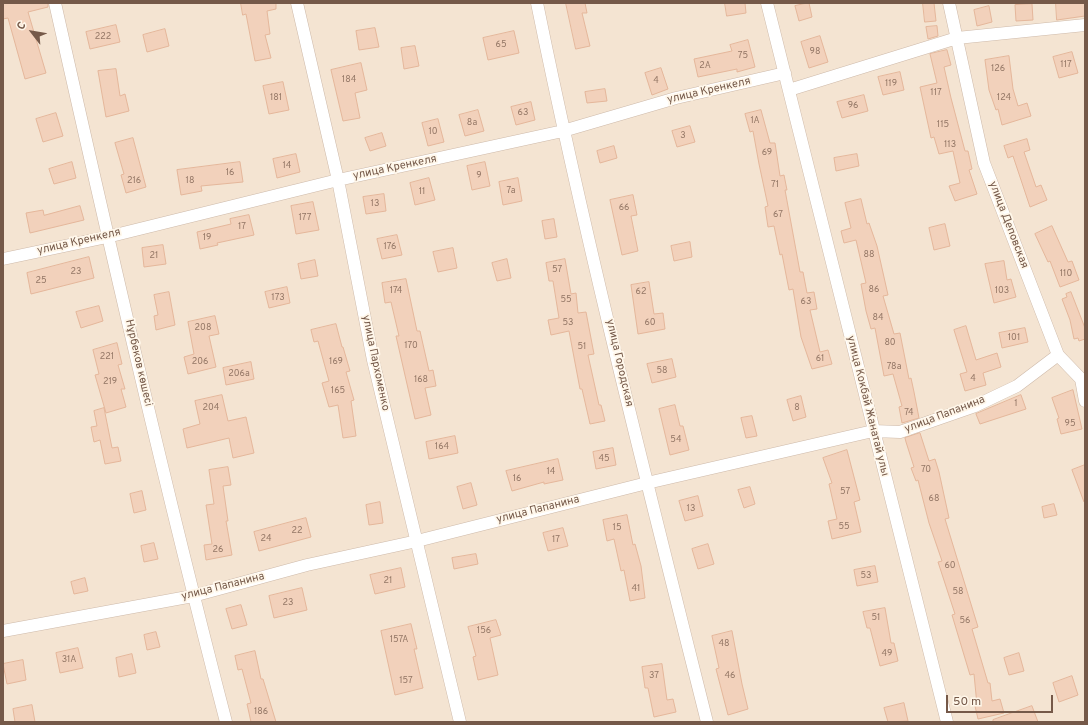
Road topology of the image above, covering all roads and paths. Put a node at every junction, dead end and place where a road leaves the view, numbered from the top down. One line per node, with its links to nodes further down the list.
1 (55, 3): 12 (street, Нұрбеков көшесі)
2 (297, 3): 11 (street, улица Пархоменко)
3 (538, 3): 10 (street, улица Городская)
4 (767, 3): 8 (street, улица Кокбай Жанатай улы)
5 (950, 3): 7 (street, улица Деповская)
6 (1085, 25): 7 (street)
7 (957, 38): 9 (street); 14 (street, улица Деповская)
8 (785, 73): 9 (street, улица Кокбай Жанатай улы); 10 (street, улица Кренкеля)
9 (789, 90): 16 (street, улица Кокбай Жанатай улы)
10 (563, 131): 11 (street, улица Кренкеля); 17 (street, улица Городская)
11 (338, 180): 12 (street, улица Кренкеля); 18 (street, улица Пархоменко)
12 (107, 237): 13 (street, улица Кренкеля); 19 (street, Нұрбеков көшесі)
13 (3, 259)
14 (1058, 356): 15 (street, улица Деповская); 16 (street, улица Папанина)
15 (1085, 401)
16 (873, 431): 17 (street, улица Папанина); 24 (street, улица Кокбай Жанатай улы)
17 (647, 483): 18 (street, улица Папанина); 23 (street, улица Городская)
18 (417, 541): 19 (street, улица Папанина); 22 (street, улица Пархоменко)
19 (193, 596): 20 (street, улица Папанина); 21 (street, Нұрбеков көшесі)
20 (3, 631)
21 (226, 722)
22 (460, 722)
23 (708, 722)
24 (947, 722)

